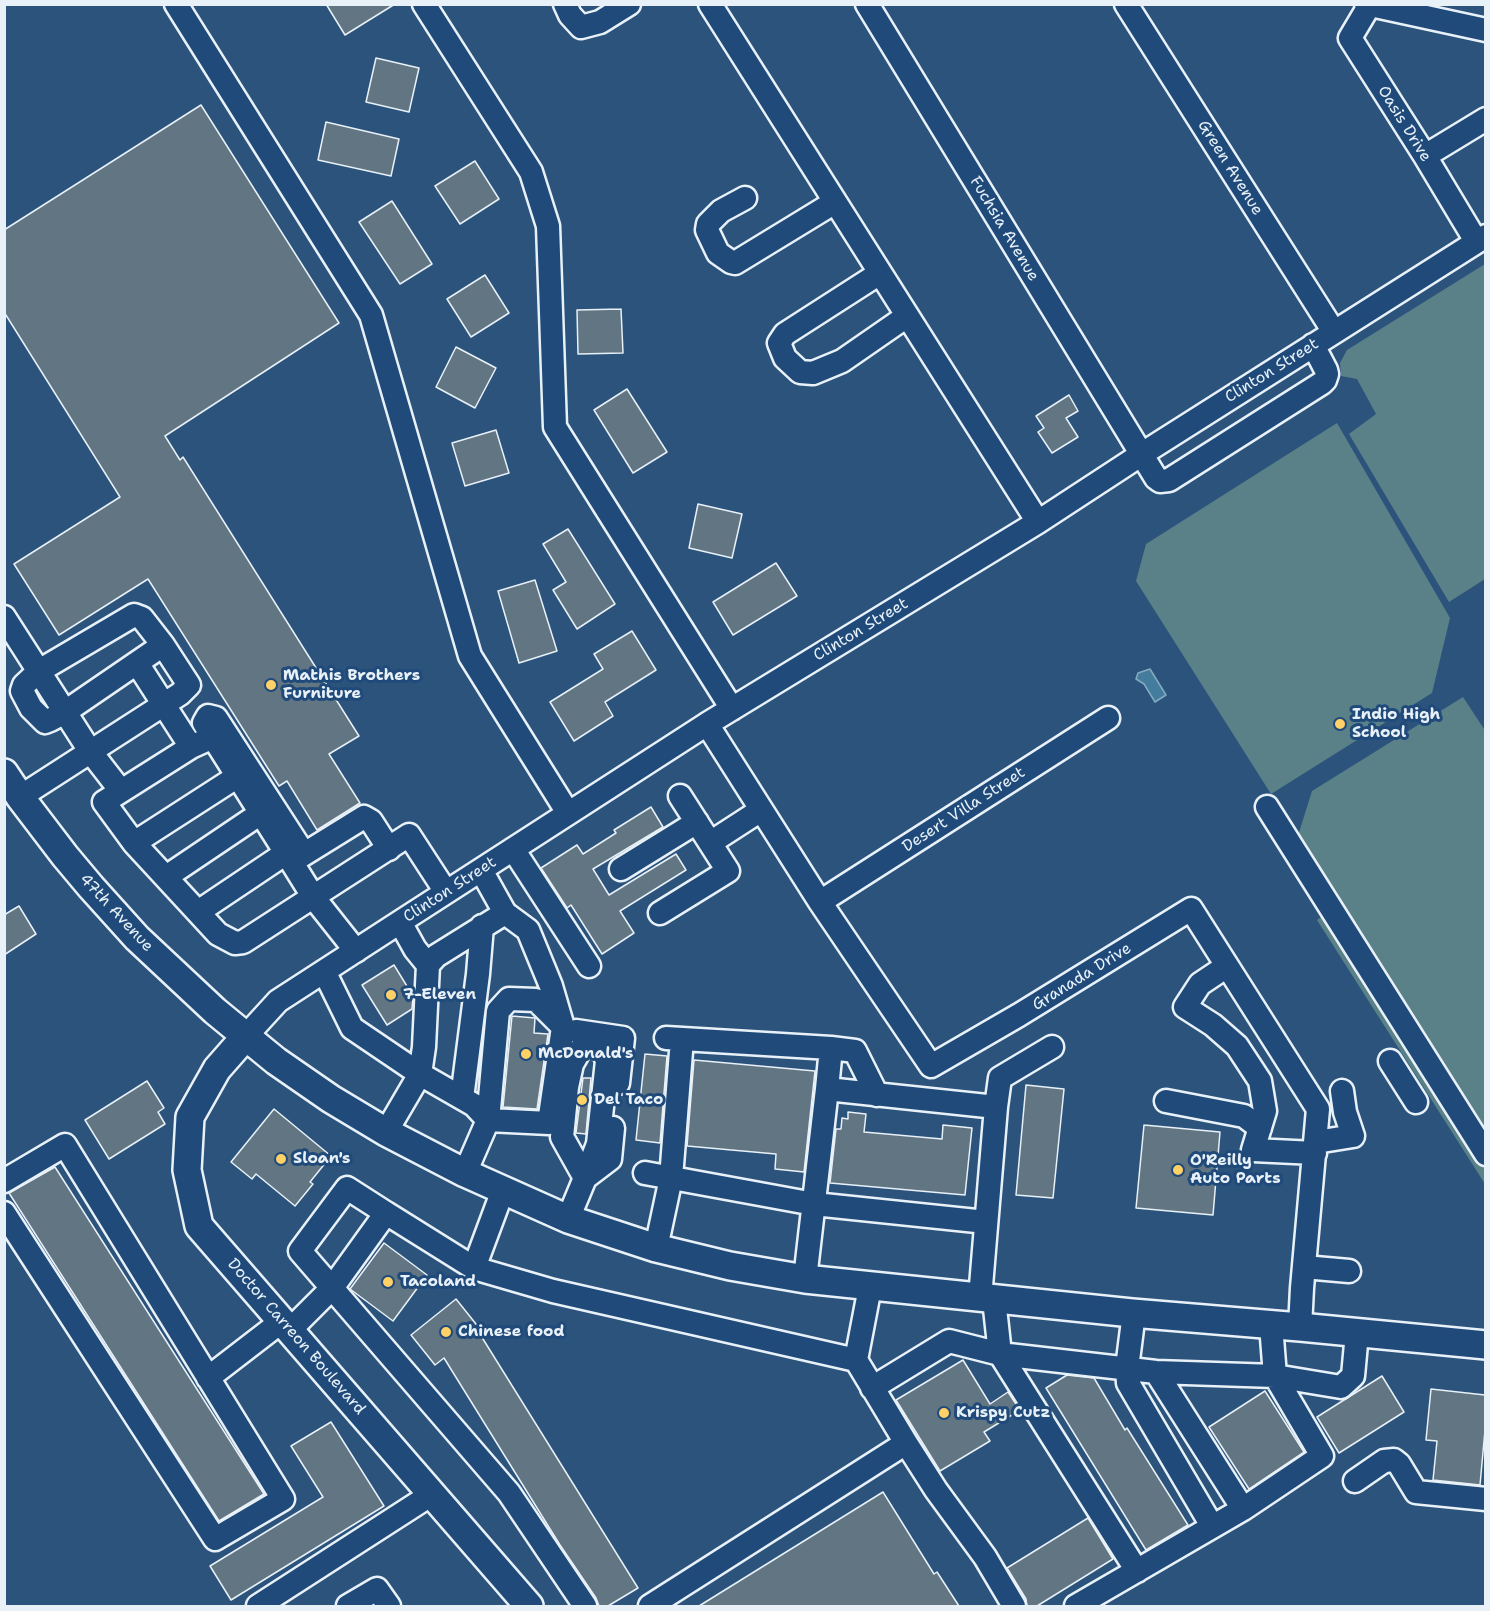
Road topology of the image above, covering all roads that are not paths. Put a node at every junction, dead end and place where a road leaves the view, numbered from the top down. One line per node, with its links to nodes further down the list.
1 (176, 4): 42 (street)
2 (424, 4): 27 (street)
3 (565, 4): 4 (street)
4 (629, 4)
5 (710, 4): 13 (street)
6 (867, 4): 19 (street, Fuchsia Avenue)
7 (1126, 4): 17 (street, Green Avenue)
8 (1368, 5): 9 (street); 11 (street, Oasis Drive)
9 (1485, 30)
10 (1485, 119): 11 (street)
11 (1425, 156): 14 (street, Oasis Drive)
12 (745, 198): 13 (street)
13 (835, 202): 15 (street)
14 (1481, 238): 17 (street, Clinton Street)
15 (880, 273): 16 (street); 16 (street)
16 (908, 316): 20 (street)
17 (1334, 332): 18 (street, Clinton Street)
18 (1313, 345): 19 (street, Clinton Street); 19 (street, Fuchsia Avenue)
19 (1142, 454): 20 (street, Clinton Street)
20 (1038, 522): 27 (street, Clinton Street)
21 (4, 617): 24 (street)
22 (163, 645): 23 (street); 24 (street); 25 (street)
23 (137, 663): 26 (street); 28 (street)
24 (39, 671): 28 (street)
25 (189, 685): 26 (street); 31 (street)
26 (163, 704): 32 (street); 33 (street)
27 (732, 709): 30 (street, Clinton Street)
28 (65, 712): 33 (street)
29 (1108, 718): 54 (street, Desert Villa Street)
30 (707, 724): 40 (street, Granada Drive); 42 (street, Clinton Street)
31 (211, 726): 32 (street); 35 (street); 48 (street)
32 (190, 747): 38 (street)
33 (90, 751): 37 (street); 38 (street)
34 (4, 773): 37 (main road, 47th Avenue)
35 (238, 777): 41 (street); 44 (street)
36 (680, 796): 43 (street)
37 (21, 797): 66 (main road, 47th Avenue)
38 (112, 797): 44 (street)
39 (1267, 807): 82 (street)
40 (761, 810): 45 (street); 54 (street, Granada Drive)
41 (261, 813): 48 (street); 51 (street)
42 (568, 813): 47 (street, Clinton Street)
43 (697, 822): 45 (street); 49 (street)
44 (134, 843): 51 (street)
45 (710, 843): 57 (street)
46 (389, 849): 48 (street); 52 (street); 53 (street)
47 (513, 849): 50 (street, Clinton Street); 62 (street)
48 (294, 856): 53 (street); 55 (street)
49 (621, 869)
50 (481, 870): 52 (street, Clinton Street); 56 (street)
51 (166, 877): 55 (street)
52 (446, 892): 58 (street, Clinton Street)
53 (314, 898): 55 (street); 60 (street)
54 (820, 902): 63 (street, Granada Drive)
55 (198, 912)
56 (505, 912): 59 (street); 65 (street)
57 (660, 913)
58 (400, 922): 60 (street, Clinton Street); 61 (street)
59 (482, 926): 61 (street); 74 (street)
60 (356, 951): 64 (street, Clinton Street)
61 (428, 965): 70 (street)
62 (589, 966)
63 (1227, 966): 79 (street); 81 (street, Granada Drive)
64 (324, 971): 66 (street, Clinton Street); 70 (street)
65 (570, 1029): 78 (street); 78 (street); 85 (street)
66 (246, 1036): 80 (main road, 47th Avenue); 104 (main road, Doctor Carreon Boulevard)
67 (1052, 1047): 77 (street)
68 (831, 1048): 71 (street); 73 (street); 86 (street)
69 (1390, 1061): 76 (street)
70 (420, 1074): 74 (street); 80 (street)
71 (827, 1089): 73 (street); 89 (street)
72 (1342, 1091): 81 (street)
73 (877, 1095): 77 (street)
74 (462, 1098): 78 (street)
75 (1166, 1101): 79 (street)
76 (1416, 1102)
77 (996, 1107): 93 (street)
78 (488, 1120): 83 (street)
79 (1260, 1128): 81 (street)
80 (386, 1132): 83 (main road, 47th Avenue)
81 (1315, 1148): 95 (street, Granada Drive)
82 (1485, 1154)
83 (465, 1173): 88 (main road, 47th Avenue)
84 (645, 1173): 86 (street)
85 (585, 1178): 85 (street); 92 (street)
86 (671, 1178): 89 (street); 94 (street)
87 (4, 1181): 113 (street)
88 (503, 1190): 92 (main road, 47th Avenue); 96 (street)
89 (814, 1204): 93 (street); 98 (street)
90 (4, 1213): 113 (street)
91 (386, 1213): 96 (street); 100 (street); 100 (street)
92 (568, 1219): 94 (main road, 47th Avenue)
93 (986, 1222): 101 (street)
94 (656, 1248): 98 (main road, 47th Avenue)
95 (1304, 1267): 97 (street); 105 (street, Granada Drive)
96 (474, 1268): 109 (street)
97 (1349, 1271)
98 (805, 1279): 99 (main road, 47th Avenue)
99 (870, 1287): 101 (main road, 47th Avenue); 109 (street)
100 (332, 1288): 104 (street); 126 (street)
101 (987, 1299): 102 (main road, 47th Avenue); 108 (street)
102 (1134, 1313): 103 (main road, 47th Avenue); 110 (street)
103 (1271, 1325): 105 (main road, 47th Avenue); 112 (street)
104 (286, 1326): 113 (street); 117 (main road, Doctor Carreon Boulevard)
105 (1300, 1327): 106 (main road, 47th Avenue)
106 (1357, 1333): 107 (main road, 47th Avenue); 112 (street)
107 (1485, 1346)
108 (1000, 1354): 110 (street); 114 (street); 121 (street)
109 (856, 1360): 114 (street)
110 (1127, 1368): 111 (street); 120 (street)
111 (1156, 1372): 112 (street); 119 (street)
112 (1275, 1376): 119 (street)
113 (208, 1378)
114 (872, 1388): 115 (street)
115 (906, 1443): 127 (street); 128 (street)
116 (1355, 1481): 118 (street)
117 (432, 1494): 123 (street); 125 (main road, Doctor Carreon Boulevard)
118 (1485, 1499)
119 (1243, 1509): 120 (street)
120 (1212, 1526): 121 (street)
121 (1137, 1570): 129 (street)
122 (383, 1598): 124 (street)
123 (258, 1606)
124 (348, 1606)
125 (529, 1606)
126 (585, 1606)
127 (650, 1606)
128 (1014, 1606)
129 (1076, 1606)

